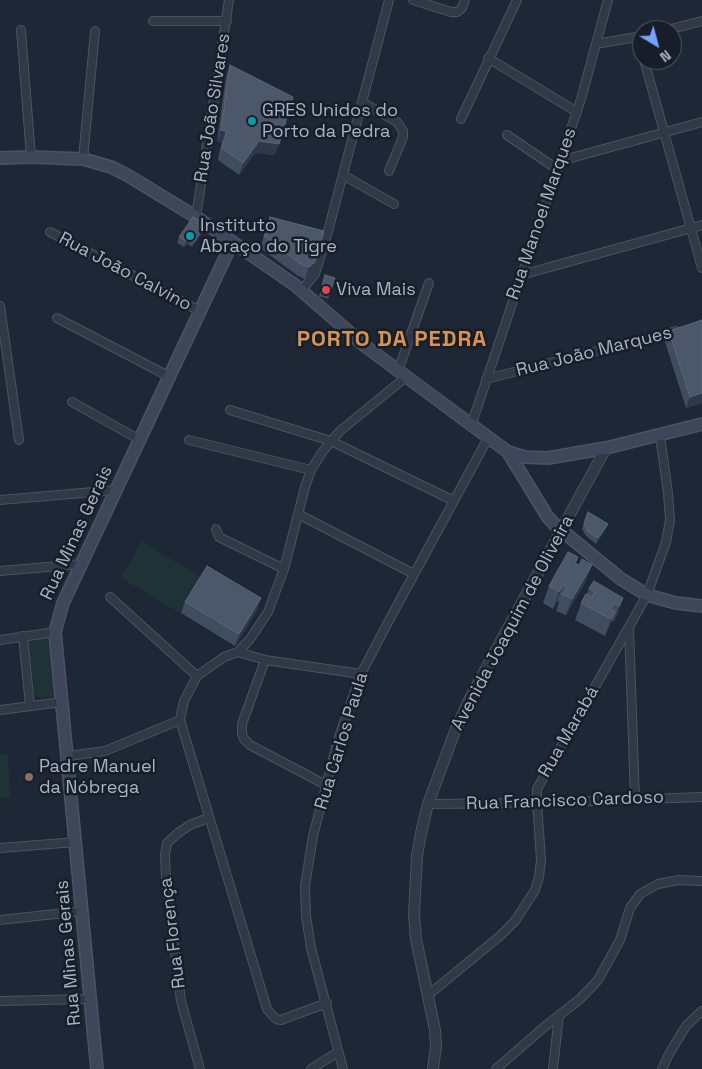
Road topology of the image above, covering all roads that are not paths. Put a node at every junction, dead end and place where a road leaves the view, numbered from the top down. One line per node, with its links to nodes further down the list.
1 (229, 0): 8 (street, Rua João Silvares)
2 (389, 0): 17 (street)
3 (414, 0): 4 (street)
4 (465, 0)
5 (517, 0): 15 (street)
6 (608, 0): 14 (street, Rua Manoel Marques)
7 (153, 21): 8 (street)
8 (227, 21): 30 (street, Rua João Silvares)
9 (702, 21): 10 (street)
10 (682, 26)
11 (21, 30): 23 (street)
12 (95, 31): 25 (street)
13 (632, 38): 14 (street)
14 (596, 44): 18 (street, Rua Manoel Marques)
15 (488, 58): 18 (street); 19 (street)
16 (647, 70): 21 (street)
17 (362, 102): 27 (street); 28 (street)
18 (577, 112): 26 (street, Rua Manoel Marques)
19 (461, 119)
20 (702, 122): 21 (street)
21 (664, 133): 26 (street); 32 (street)
22 (507, 135): 26 (street)
23 (31, 156): 24 (main road); 25 (main road)
24 (0, 158)
25 (83, 159): 30 (main road)
26 (559, 165): 36 (street, Rua Manoel Marques)
27 (389, 171)
28 (343, 175): 29 (street); 38 (street)
29 (394, 204)
30 (196, 217): 34 (main road)
31 (702, 225): 32 (street)
32 (690, 228): 35 (street); 36 (street)
33 (50, 232): 40 (street, Rua João Calvino)
34 (232, 243): 38 (main road); 40 (main road, Rua Minas Gerais)
35 (702, 268)
36 (521, 275): 45 (street, Rua Manoel Marques)
37 (429, 283): 43 (street)
38 (301, 291): 43 (main road)
39 (0, 306): 52 (street)
40 (200, 312): 44 (main road, Rua Minas Gerais)
41 (57, 318): 44 (street)
42 (683, 330): 45 (street, Rua João Marques)
43 (402, 374): 49 (main road); 55 (street)
44 (170, 377): 53 (main road, Rua Minas Gerais)
45 (486, 379): 49 (street, Rua Manoel Marques)
46 (72, 402): 53 (street)
47 (230, 410): 55 (street)
48 (702, 424): 50 (main road)
49 (471, 426): 51 (main road)
50 (660, 436): 56 (main road); 69 (street, Rua Marabá)
51 (488, 438): 57 (main road); 61 (street, Rua Carlos Paula)
52 (19, 440)
53 (140, 440): 59 (main road, Rua Minas Gerais)
54 (190, 440): 58 (street)
55 (331, 441): 58 (street); 61 (street)
56 (606, 448): 57 (main road); 64 (street, Avenida Joaquim de Oliveira)
57 (508, 452): 64 (main road)
58 (311, 470): 62 (street)
59 (117, 490): 60 (street); 65 (main road, Rua Minas Gerais)
60 (0, 500)
61 (454, 501): 68 (street, Rua Carlos Paula)
62 (298, 514): 66 (street); 68 (street)
63 (216, 529): 66 (street)
64 (561, 531): 69 (main road); 89 (street, Avenida Joaquim de Oliveira)
65 (82, 564): 67 (street); 73 (main road, Rua Minas Gerais)
66 (284, 569): 76 (street)
67 (0, 571)
68 (414, 574): 78 (street, Rua Carlos Paula)
69 (647, 596): 71 (main road); 72 (street, Rua Marabá)
70 (110, 597): 79 (street)
71 (702, 606)
72 (629, 626): 87 (street); 88 (street, Rua Marabá)
73 (55, 632): 74 (street); 80 (main road, Rua Minas Gerais)
74 (23, 636): 75 (street); 81 (street)
75 (0, 640)
76 (238, 652): 77 (street); 79 (street)
77 (265, 660): 78 (street); 85 (street)
78 (361, 674): 85 (street, Rua Carlos Paula)
79 (197, 676): 83 (street)
80 (62, 702): 81 (street); 84 (main road, Rua Minas Gerais)
81 (30, 706): 82 (street)
82 (0, 710)
83 (180, 720): 84 (street); 90 (street)
84 (68, 756): 91 (main road, Rua Minas Gerais)
85 (326, 785): 99 (street, Rua Carlos Paula)
86 (702, 797): 87 (street, Rua Francisco Cardoso)
87 (635, 799): 88 (street, Rua Francisco Cardoso)
88 (537, 803): 89 (street, Rua Francisco Cardoso); 96 (street, Rua Marabá)
89 (428, 804): 96 (street, Avenida Joaquim de Oliveira)
90 (208, 818): 99 (street); 104 (street, Rua Florença)
91 (76, 842): 92 (street); 94 (main road, Rua Minas Gerais)
92 (0, 848)
93 (702, 880): 101 (street)
94 (83, 911): 95 (street); 97 (main road, Rua Minas Gerais)
95 (0, 920)
96 (427, 996): 107 (street, Avenida Joaquim de Oliveira)
97 (90, 999): 98 (street); 103 (main road, Rua Minas Gerais)
98 (0, 1001)
99 (327, 1003): 102 (street, Rua Carlos Paula)
100 (702, 1010): 110 (street)
101 (559, 1015): 108 (street); 109 (street)
102 (338, 1052): 105 (street); 106 (street, Rua Carlos Paula)
103 (97, 1069)
104 (200, 1069)
105 (311, 1069)
106 (343, 1069)
107 (433, 1069)
108 (496, 1069)
109 (553, 1069)
110 (662, 1069)

